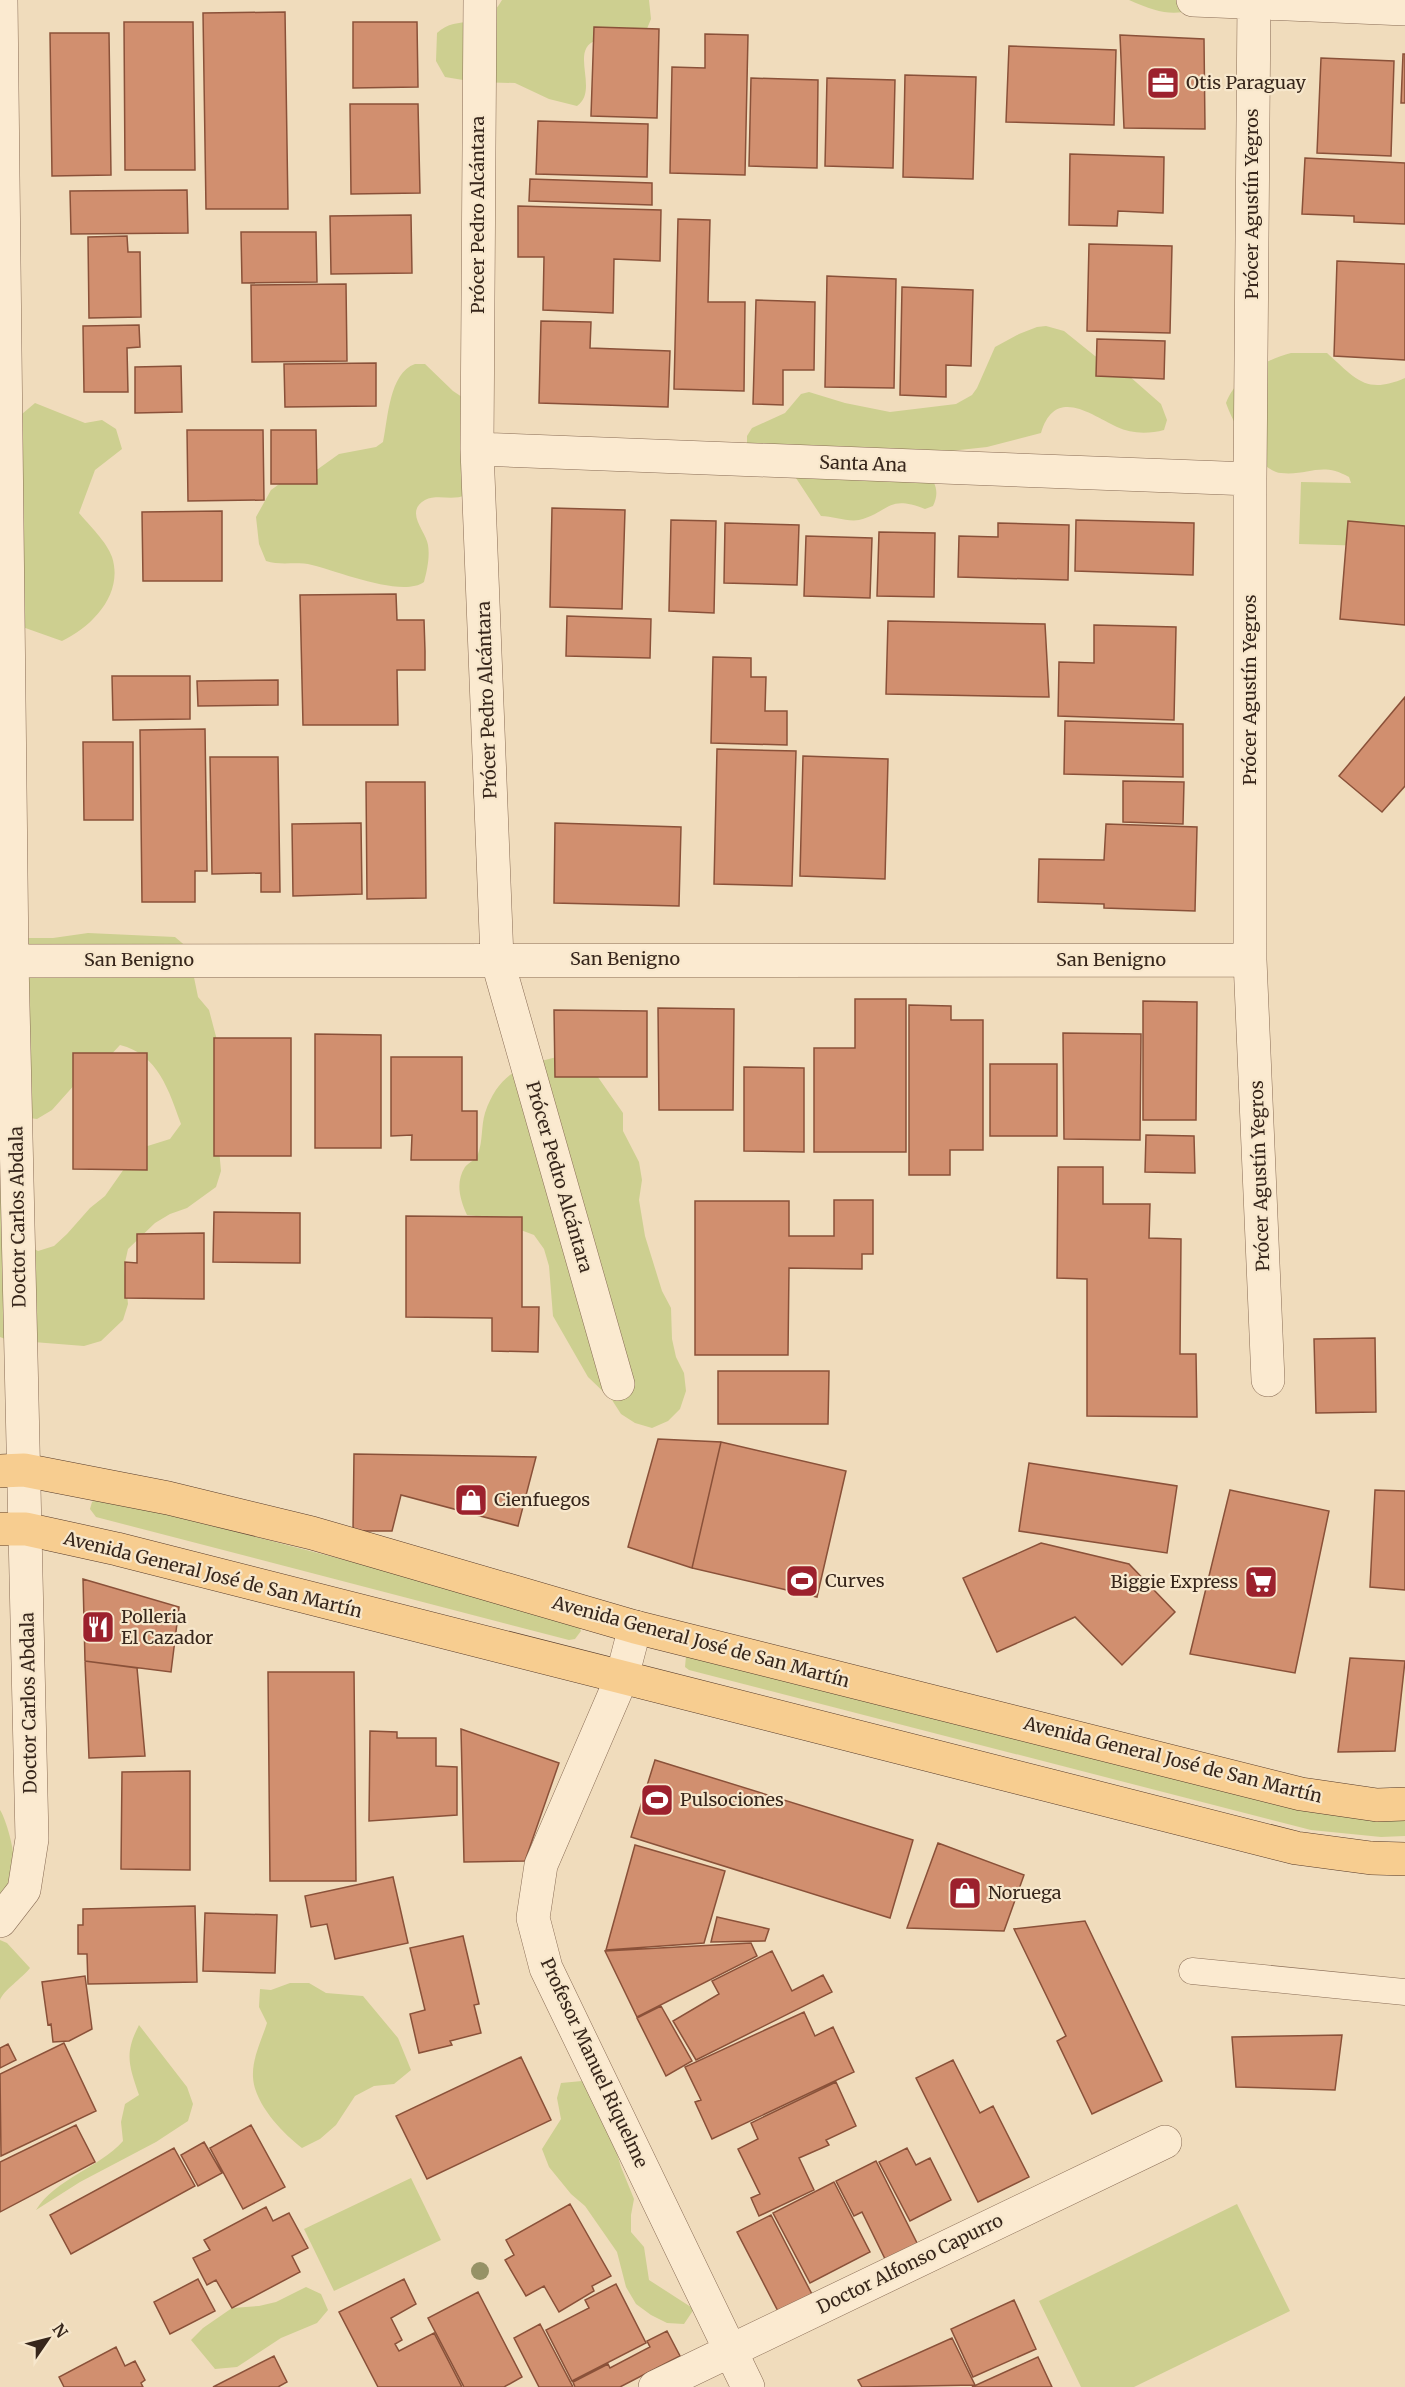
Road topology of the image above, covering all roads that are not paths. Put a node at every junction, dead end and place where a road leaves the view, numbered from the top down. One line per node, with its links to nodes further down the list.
1 (1, 0): 6 (street, Doctor Carlos Abdala)
2 (480, 0): 7 (street, Prócer Pedro Alcántara)
3 (1193, 0): 4 (street)
4 (1253, 2): 5 (street); 8 (street, Prócer Agustín Yegros)
5 (1405, 9)
6 (3, 419): 11 (street, Doctor Carlos Abdala)
7 (477, 449): 8 (street, Santa Ana); 9 (street, Prócer Pedro Alcántara)
8 (1250, 479): 10 (street, Prócer Agustín Yegros)
9 (497, 959): 10 (street, San Benigno); 11 (street, San Benigno); 13 (street, Prócer Pedro Alcántara)
10 (1250, 960): 12 (street, Prócer Agustín Yegros)
11 (6, 961): 14 (street, Doctor Carlos Abdala)
12 (1268, 1380)
13 (618, 1384)
14 (12, 1470): 15 (street, Doctor Carlos Abdala); 16 (main road, Avenida General José de San Martín)
15 (13, 1529): 17 (main road, Avenida General José de San Martín); 20 (street, Doctor Carlos Abdala)
16 (635, 1627): 17 (street, Profesor Manuel Riquelme); 18 (main road, Avenida General José de San Martín)
17 (622, 1677): 19 (main road, Avenida General José de San Martín); 24 (street, Profesor Manuel Riquelme)
18 (1405, 1804)
19 (1405, 1858)
20 (0, 1922)
21 (1192, 1971): 22 (lane)
22 (1405, 1992)
23 (1165, 2142): 24 (street, Doctor Alfonso Capurro)
24 (730, 2350): 25 (street, Doctor Alfonso Capurro); 26 (street, Profesor Manuel Riquelme)
25 (655, 2387)
26 (748, 2387)

